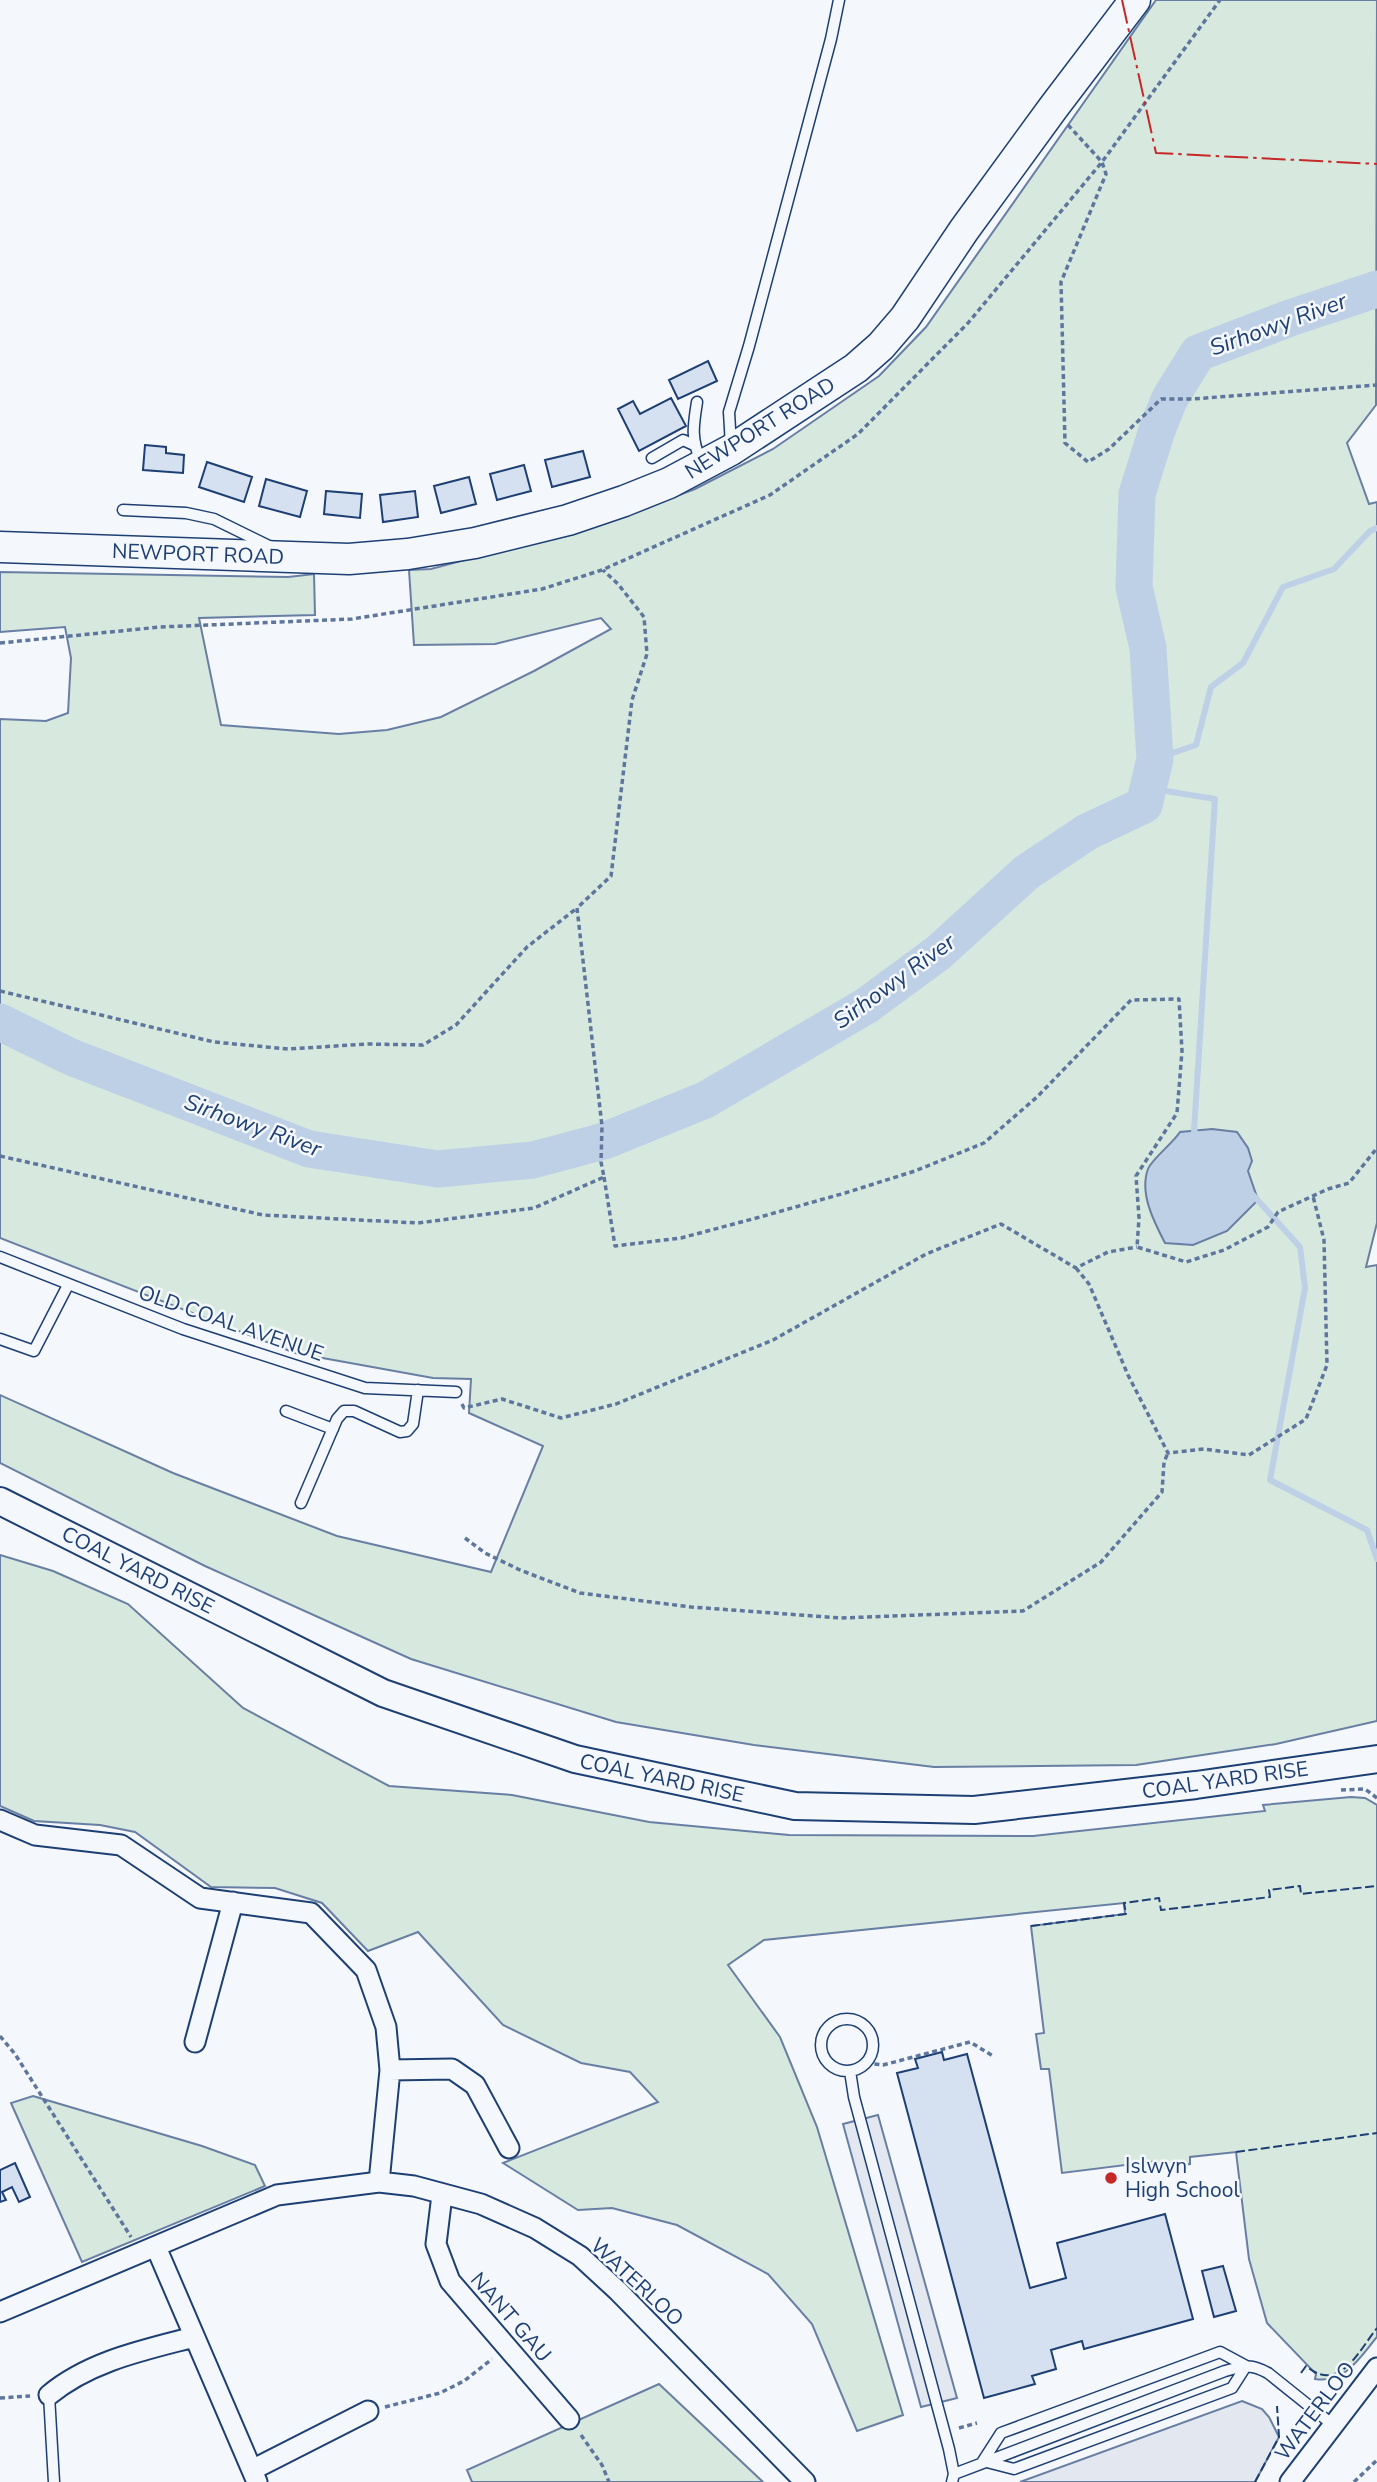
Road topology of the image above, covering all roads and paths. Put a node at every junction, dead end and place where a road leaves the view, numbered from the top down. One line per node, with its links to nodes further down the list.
1 (839, 0): 6 (lane)
2 (1135, 0): 3 (main road, NEWPORT ROAD)
3 (1053, 108): 4 (path); 6 (main road, NEWPORT ROAD)
4 (1377, 385)
5 (697, 402): 7 (lane)
6 (731, 450): 7 (main road, NEWPORT ROAD)
7 (698, 455): 8 (lane); 11 (main road, NEWPORT ROAD)
8 (652, 458)
9 (123, 510): 11 (lane)
10 (0, 547): 11 (main road, NEWPORT ROAD)
11 (291, 557)
12 (602, 570): 13 (path)
13 (577, 908): 14 (path); 17 (path)
14 (0, 991)
15 (1377, 1148): 18 (path)
16 (0, 1156): 17 (path)
17 (604, 1177): 19 (path)
18 (1312, 1196): 19 (path); 28 (path)
19 (1137, 1247): 21 (path)
20 (0, 1257): 22 (lane, OLD COAL AVENUE)
21 (1076, 1268): 25 (path); 28 (path)
22 (68, 1284): 23 (lane); 24 (lane, OLD COAL AVENUE)
23 (0, 1339)
24 (418, 1390): 25 (lane, OLD COAL AVENUE); 27 (lane)
25 (456, 1392)
26 (286, 1410): 27 (lane)
27 (332, 1429): 30 (lane)
28 (1168, 1453): 31 (path)
29 (0, 1501): 32 (main road, COAL YARD RISE)
30 (301, 1503)
31 (465, 1538)
32 (1377, 1759)
33 (1336, 1790): 34 (path)
34 (1377, 1798)
35 (0, 1819): 36 (street)
36 (233, 1902): 38 (street); 41 (street)
37 (0, 2036): 46 (path)
38 (195, 2042)
39 (993, 2056): 40 (path)
40 (866, 2063): 42 (lane); 42 (lane)
41 (390, 2070): 43 (street); 44 (street)
42 (850, 2071): 62 (lane)
43 (509, 2148)
44 (379, 2182): 45 (street, WATERLOO); 46 (street, WATERLOO)
45 (442, 2195): 49 (street, NANT GAU); 65 (street, WATERLOO)
46 (149, 2250): 47 (street, WATERLOO); 48 (street)
47 (0, 2312)
48 (194, 2337): 52 (street); 61 (street)
49 (507, 2347): 54 (path); 55 (street, NANT GAU)
50 (1246, 2365): 57 (lane); 60 (lane); 60 (lane); 60 (lane)
51 (1377, 2368): 57 (street, WATERLOO)
52 (49, 2395): 53 (path); 63 (lane)
53 (0, 2398)
54 (368, 2411): 61 (street)
55 (569, 2419): 64 (path)
56 (977, 2423): 58 (path)
57 (1333, 2425): 66 (street, WATERLOO)
58 (954, 2429)
59 (1377, 2460): 67 (path)
60 (983, 2461): 62 (lane)
61 (255, 2476)
62 (953, 2478)
63 (54, 2482)
64 (609, 2482)
65 (805, 2482)
66 (1290, 2482)
67 (1354, 2482)

